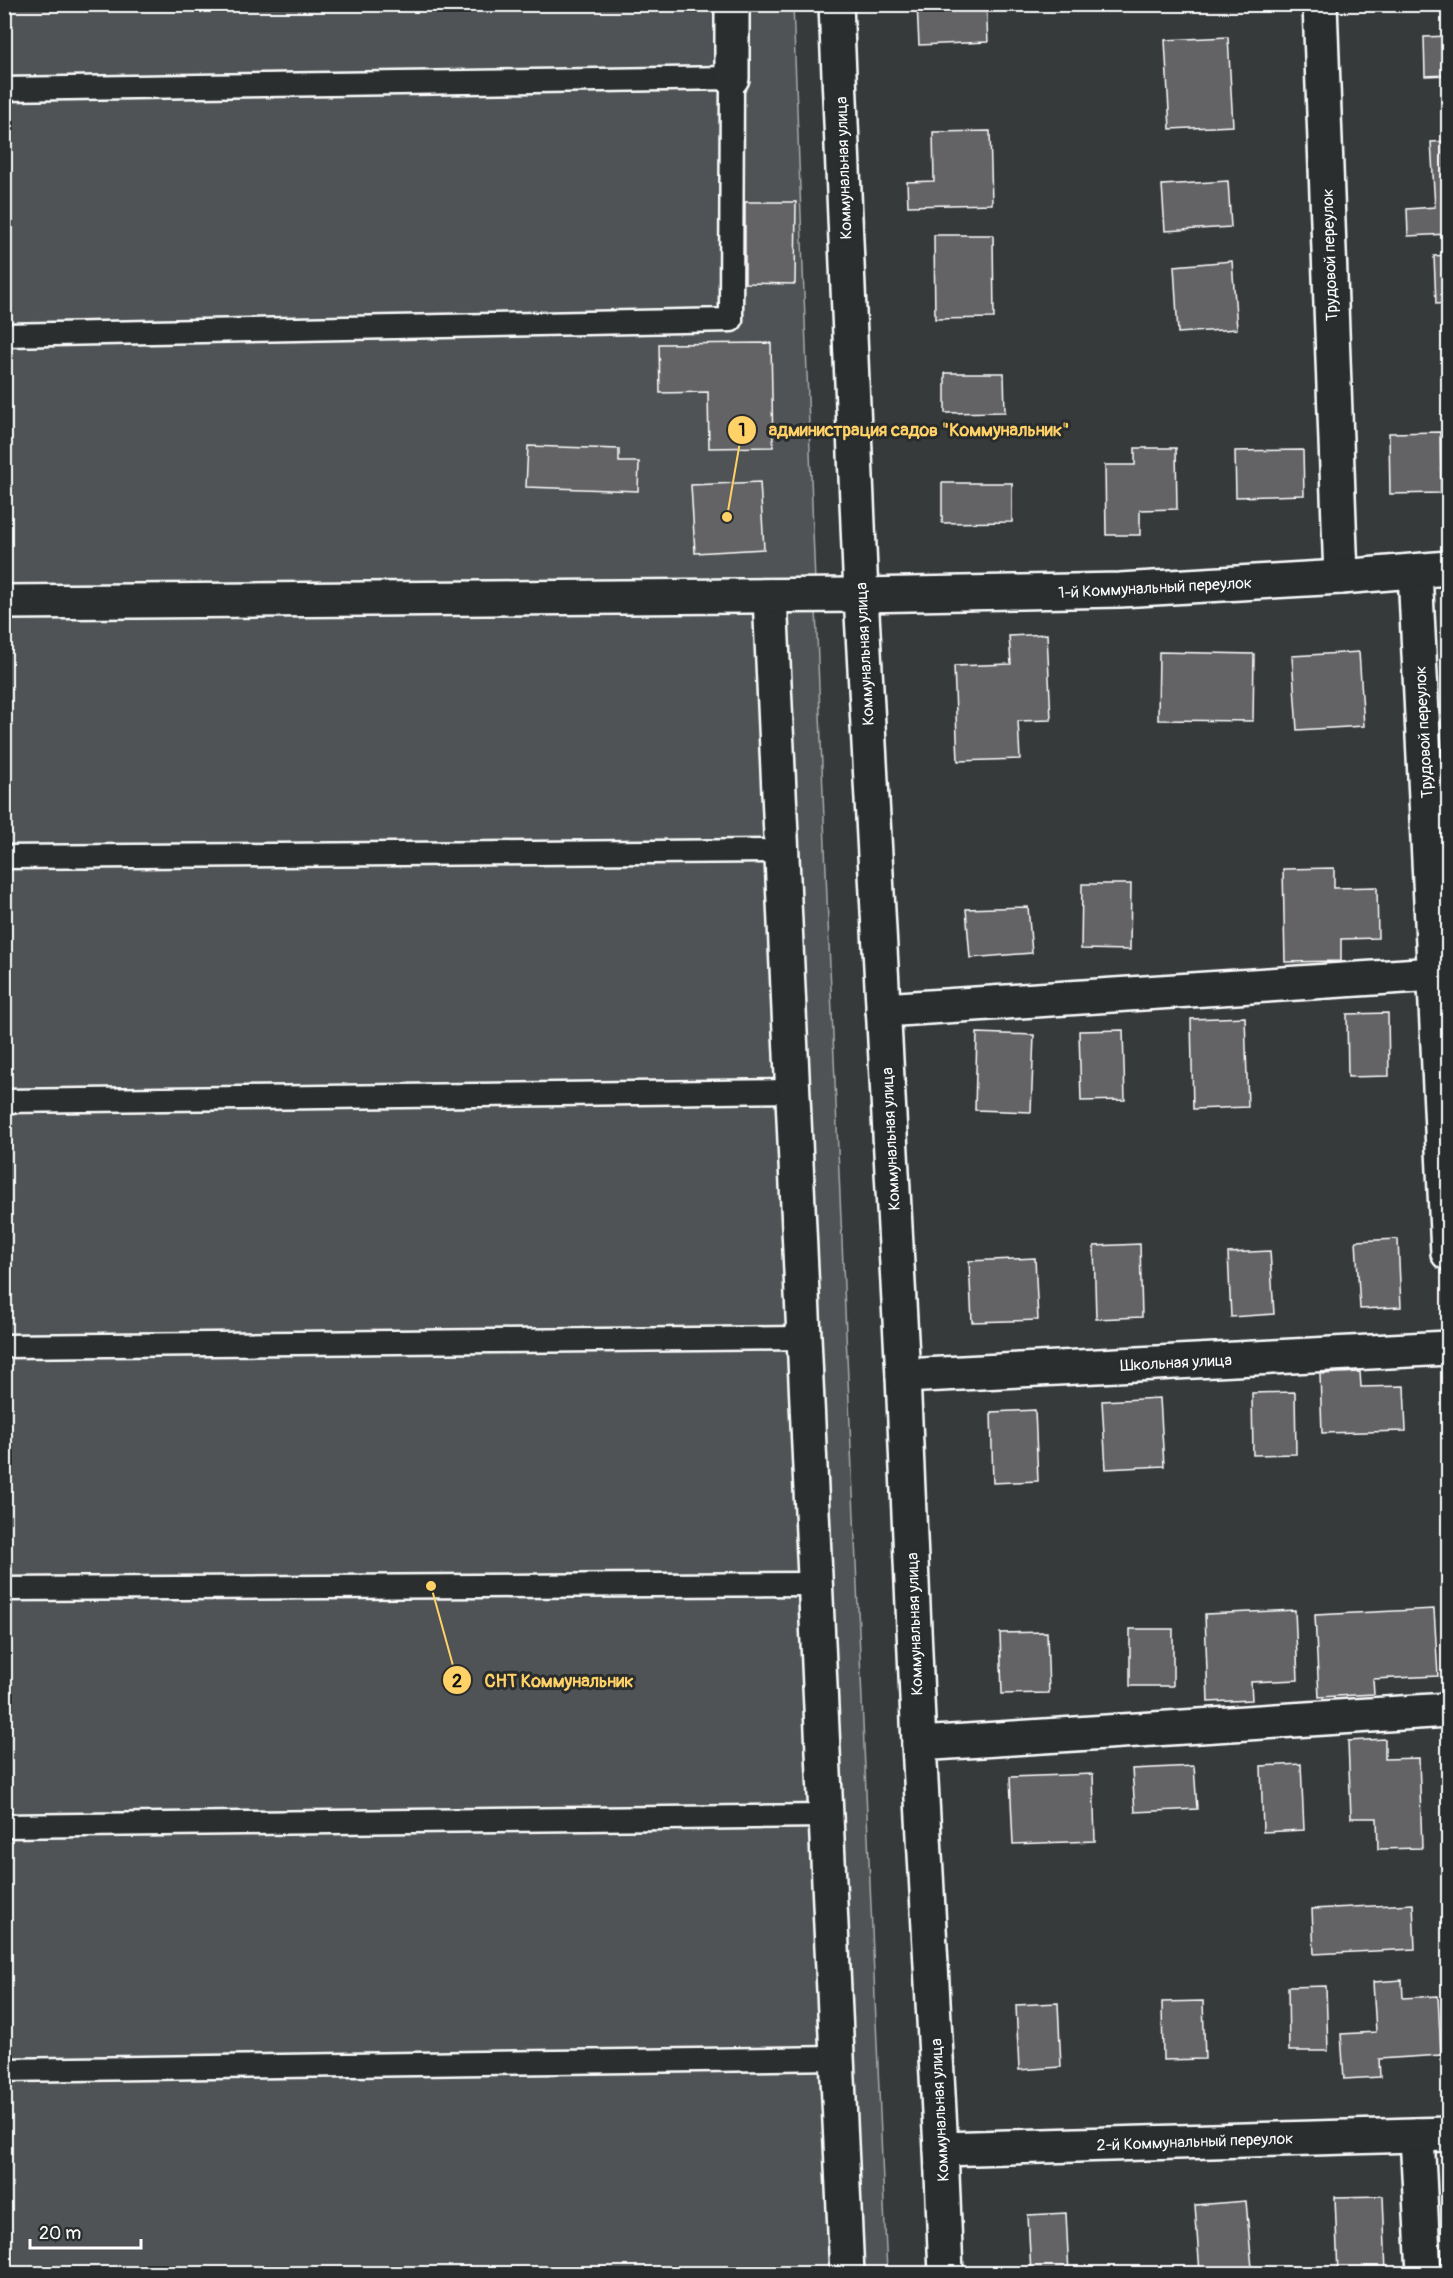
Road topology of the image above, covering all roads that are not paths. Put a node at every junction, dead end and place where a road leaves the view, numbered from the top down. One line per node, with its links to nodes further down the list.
1 (732, 4): 4 (street)
2 (836, 4): 11 (street, Коммунальная улица)
3 (1320, 4): 9 (street, Трудовой переулок)
4 (732, 78): 5 (lane); 6 (lane)
5 (4, 89)
6 (4, 335)
7 (1449, 568): 8 (street, 1-й Коммунальный переулок)
8 (1414, 571): 9 (street, 1-й Коммунальный переулок); 13 (street, Трудовой переулок)
9 (1341, 577): 11 (street, 1-й Коммунальный переулок)
10 (770, 596): 11 (street, 1-й Коммунальный переулок); 12 (street, 1-й Коммунальный переулок); 14 (street)
11 (861, 596): 17 (street, Коммунальная улица)
12 (4, 602)
13 (1438, 826): 16 (street, Трудовой переулок)
14 (782, 851): 15 (lane); 18 (street)
15 (4, 857)
16 (1435, 974): 17 (street); 20 (street, Трудовой переулок)
17 (883, 1010): 24 (street, Коммунальная улица)
18 (793, 1090): 19 (lane); 21 (street)
19 (4, 1101)
20 (1449, 1253)
21 (804, 1338): 22 (lane); 25 (street)
22 (4, 1346)
23 (1449, 1348): 24 (street, Школьная улица)
24 (903, 1376): 28 (street, Коммунальная улица)
25 (815, 1584): 26 (lane); 29 (street)
26 (4, 1589)
27 (1449, 1710): 28 (street)
28 (919, 1744): 34 (street, Коммунальная улица)
29 (826, 1816): 30 (lane); 31 (street)
30 (4, 1826)
31 (837, 2058): 32 (lane); 35 (street)
32 (4, 2070)
33 (1433, 2134): 34 (street, 2-й Коммунальный переулок); 37 (street)
34 (941, 2149): 36 (street, Коммунальная улица)
35 (847, 2274)
36 (946, 2274)
37 (1424, 2274)

